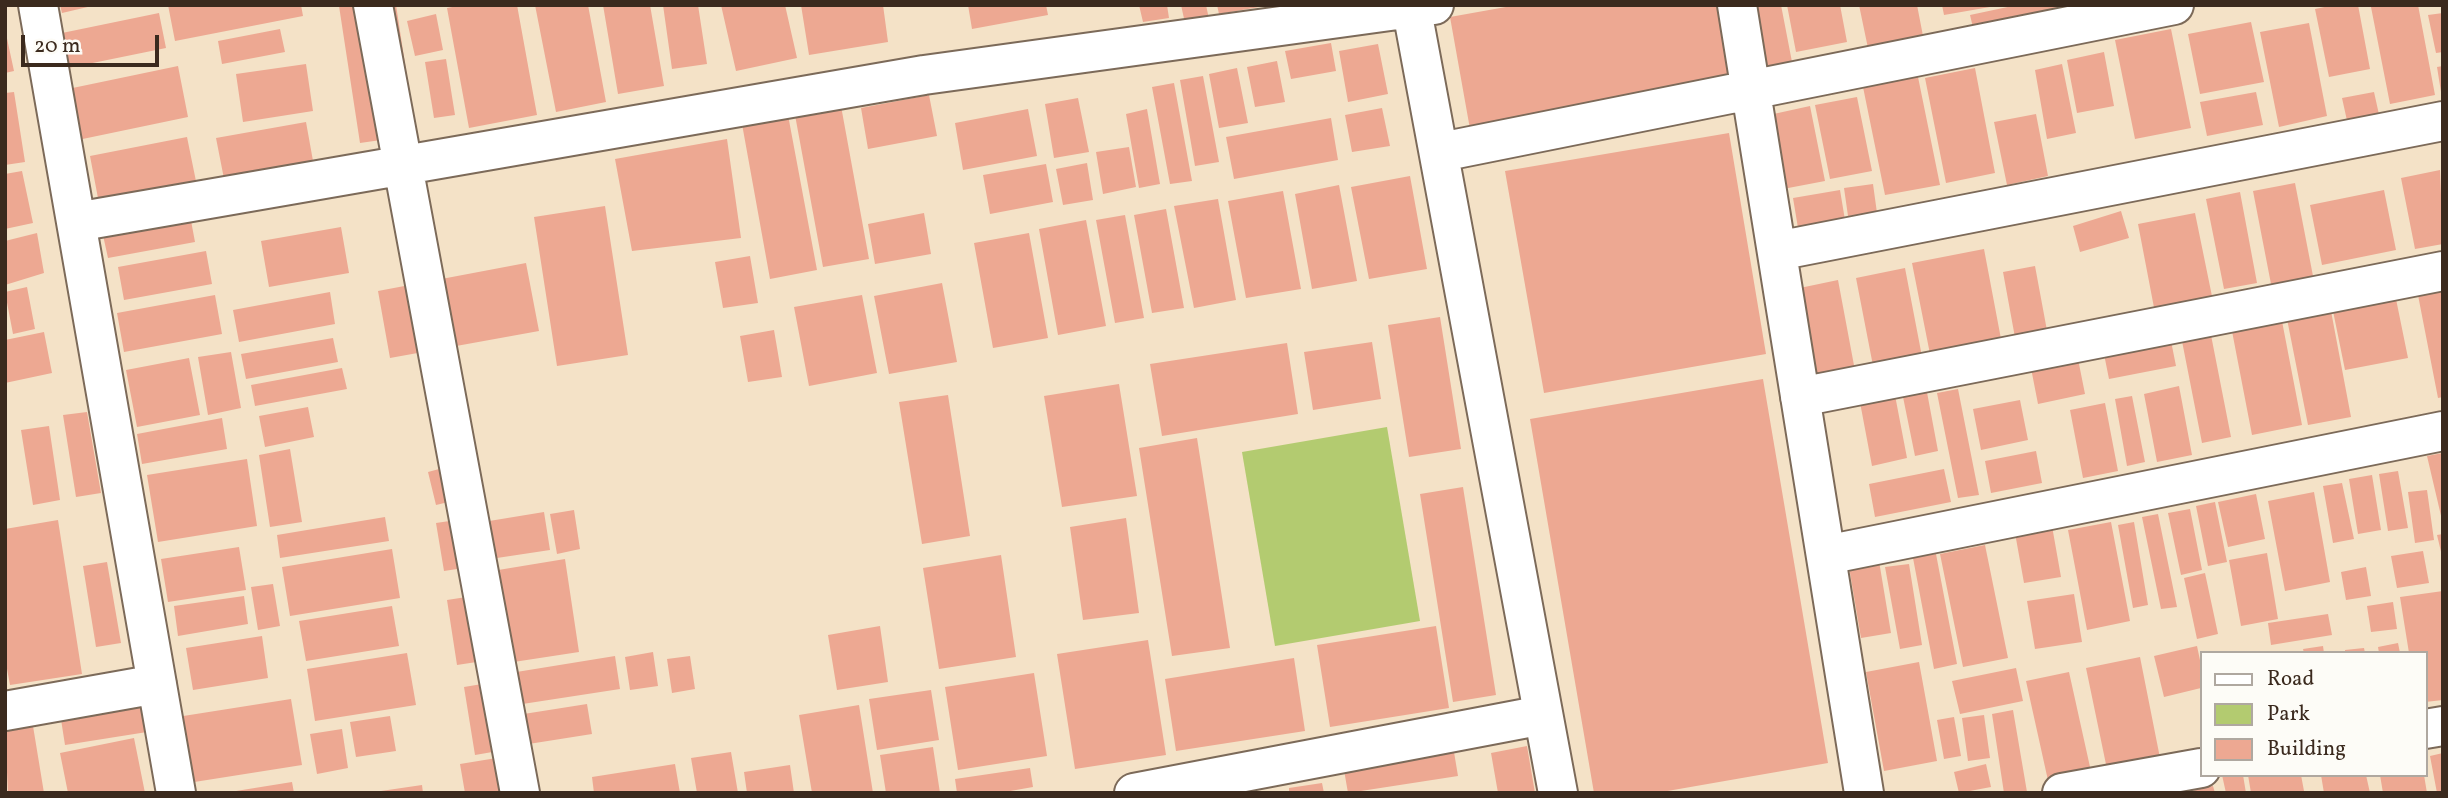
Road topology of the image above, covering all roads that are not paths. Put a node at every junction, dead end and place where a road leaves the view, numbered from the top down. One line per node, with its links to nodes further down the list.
1 (38, 5): 10 (street)
2 (373, 5): 9 (street)
3 (1737, 5): 6 (street)
4 (2174, 5): 6 (street)
5 (1419, 7): 8 (street); 9 (street)
6 (1751, 88): 8 (street); 11 (street)
7 (2443, 121): 11 (street)
8 (1441, 152): 18 (street)
9 (401, 165): 10 (street); 21 (street)
10 (76, 222): 16 (street)
11 (1777, 251): 13 (street)
12 (2443, 271): 13 (street)
13 (1800, 397): 15 (street)
14 (2443, 431): 15 (street)
15 (1826, 555): 24 (street)
16 (157, 684): 17 (street); 20 (street)
17 (5, 711)
18 (1544, 715): 22 (street); 23 (street)
19 (2200, 768): 25 (street)
20 (176, 793)
21 (520, 793)
22 (1134, 793)
23 (1558, 793)
24 (1864, 793)
25 (2062, 793)

